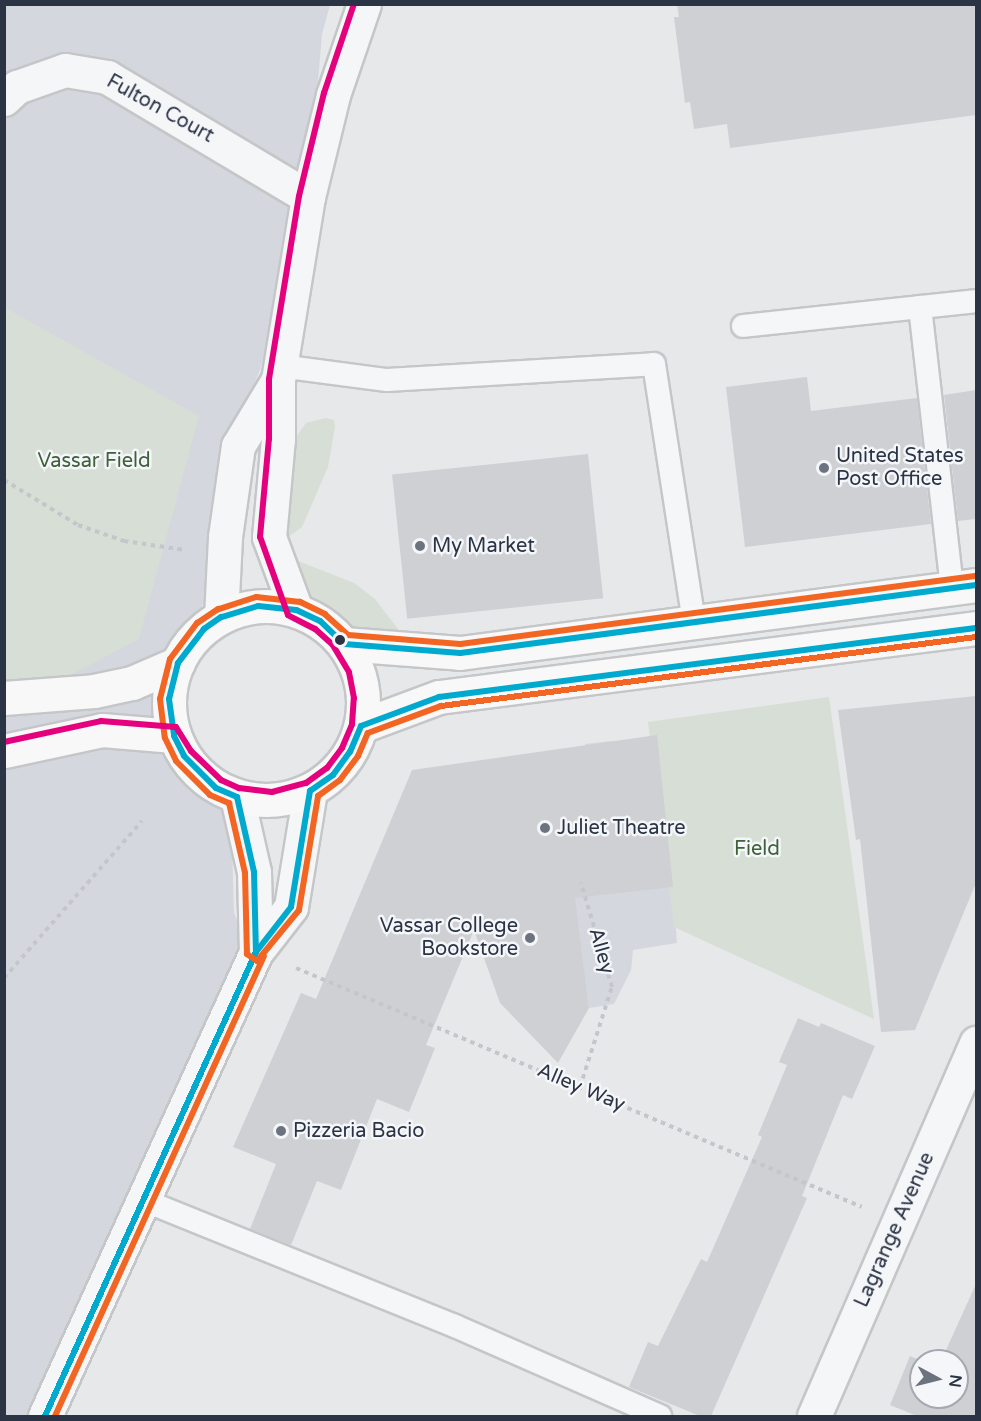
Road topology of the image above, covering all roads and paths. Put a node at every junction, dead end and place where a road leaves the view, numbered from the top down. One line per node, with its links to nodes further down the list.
1 (364, 4): 3 (street)
2 (4, 99): 3 (street, Fulton Court)
3 (308, 197): 7 (street)
4 (976, 301): 5 (lane)
5 (920, 307): 6 (lane); 10 (lane)
6 (743, 326)
7 (279, 373): 11 (street); 12 (street); 13 (lane)
8 (4, 480): 9 (path)
9 (184, 550)
10 (964, 587): 13 (main road)
11 (296, 610): 12 (main road); 15 (main road)
12 (221, 617): 16 (main road)
13 (694, 622): 15 (main road)
14 (976, 628): 18 (main road)
15 (344, 644): 18 (main road)
16 (178, 663): 17 (main road); 19 (main road)
17 (4, 698)
18 (361, 726): 21 (main road)
19 (174, 736): 20 (main road); 22 (main road)
20 (4, 751)
21 (310, 791): 22 (main road); 25 (street)
22 (237, 797): 25 (street)
23 (142, 821): 27 (path)
24 (581, 883): 29 (path, Alley)
25 (256, 952): 30 (street)
26 (296, 968): 29 (path, Alley Way)
27 (4, 978)
28 (976, 1043): 34 (street, Lagrange Avenue)
29 (579, 1088): 31 (path, Alley Way)
30 (143, 1200): 32 (street); 33 (lane)
31 (866, 1209)
32 (45, 1416)
33 (660, 1416)
34 (814, 1416)

